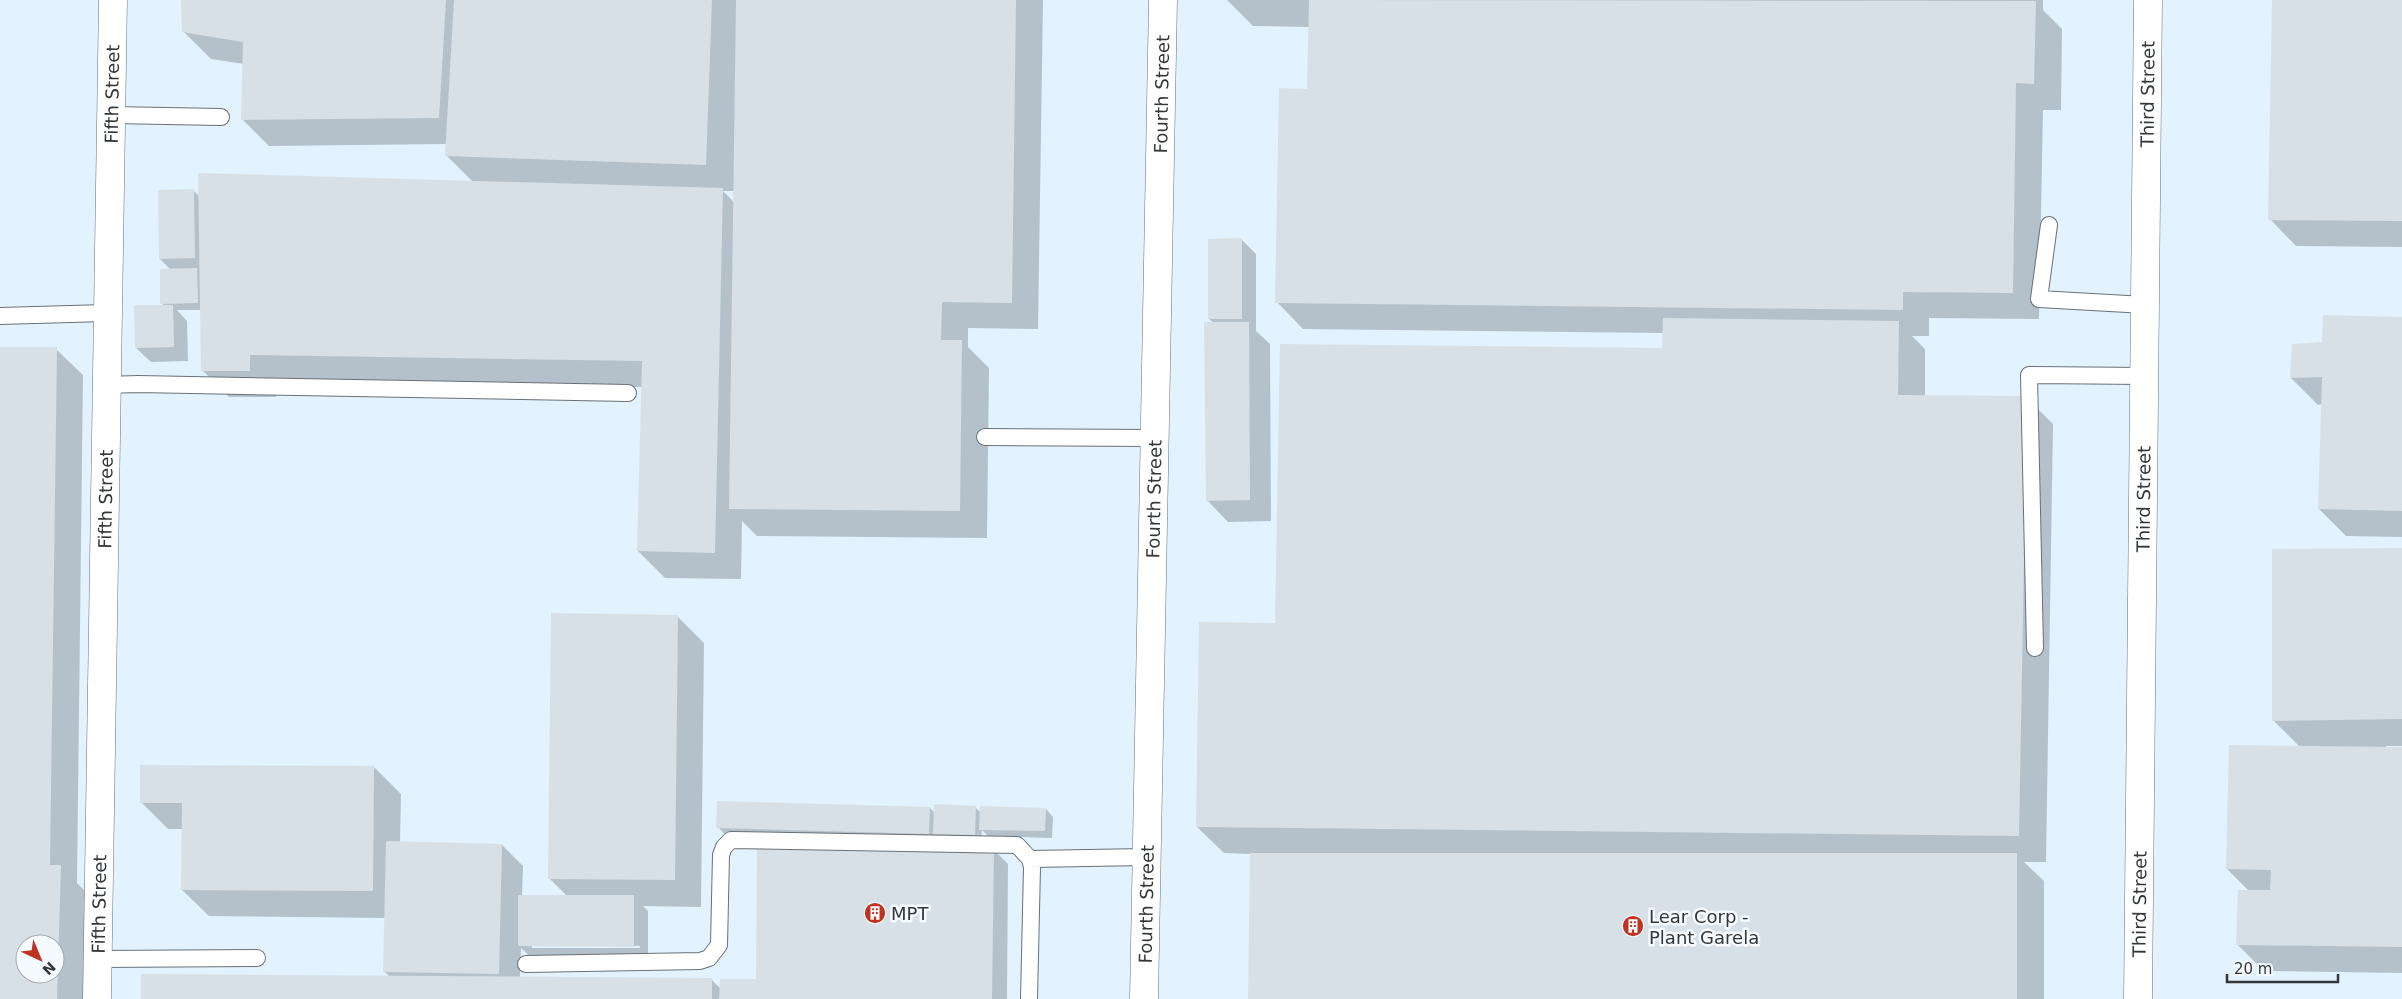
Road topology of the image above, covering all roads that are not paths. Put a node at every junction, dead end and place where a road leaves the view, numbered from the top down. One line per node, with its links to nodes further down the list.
1 (113, 0): 4 (street, Fifth Street)
2 (1163, 0): 14 (street, Fourth Street)
3 (2148, 0): 7 (street, Third Street)
4 (111, 115): 5 (lane); 8 (street, Fifth Street)
5 (221, 117)
6 (2049, 225): 7 (lane)
7 (2145, 305): 10 (street, Third Street)
8 (106, 314): 9 (lane); 11 (street, Fifth Street)
9 (0, 316)
10 (2145, 376): 15 (lane); 24 (street, Third Street)
11 (105, 385): 12 (lane); 19 (street, Fifth Street)
12 (628, 393)
13 (985, 437): 14 (lane)
14 (1155, 438): 16 (street, Fourth Street)
15 (2035, 648)
16 (1146, 857): 17 (lane); 23 (street, Fourth Street)
17 (1030, 859): 20 (lane); 22 (lane)
18 (257, 958): 19 (lane)
19 (97, 959): 21 (street, Fifth Street)
20 (526, 964)
21 (97, 999)
22 (1029, 999)
23 (1144, 999)
24 (2138, 999)

